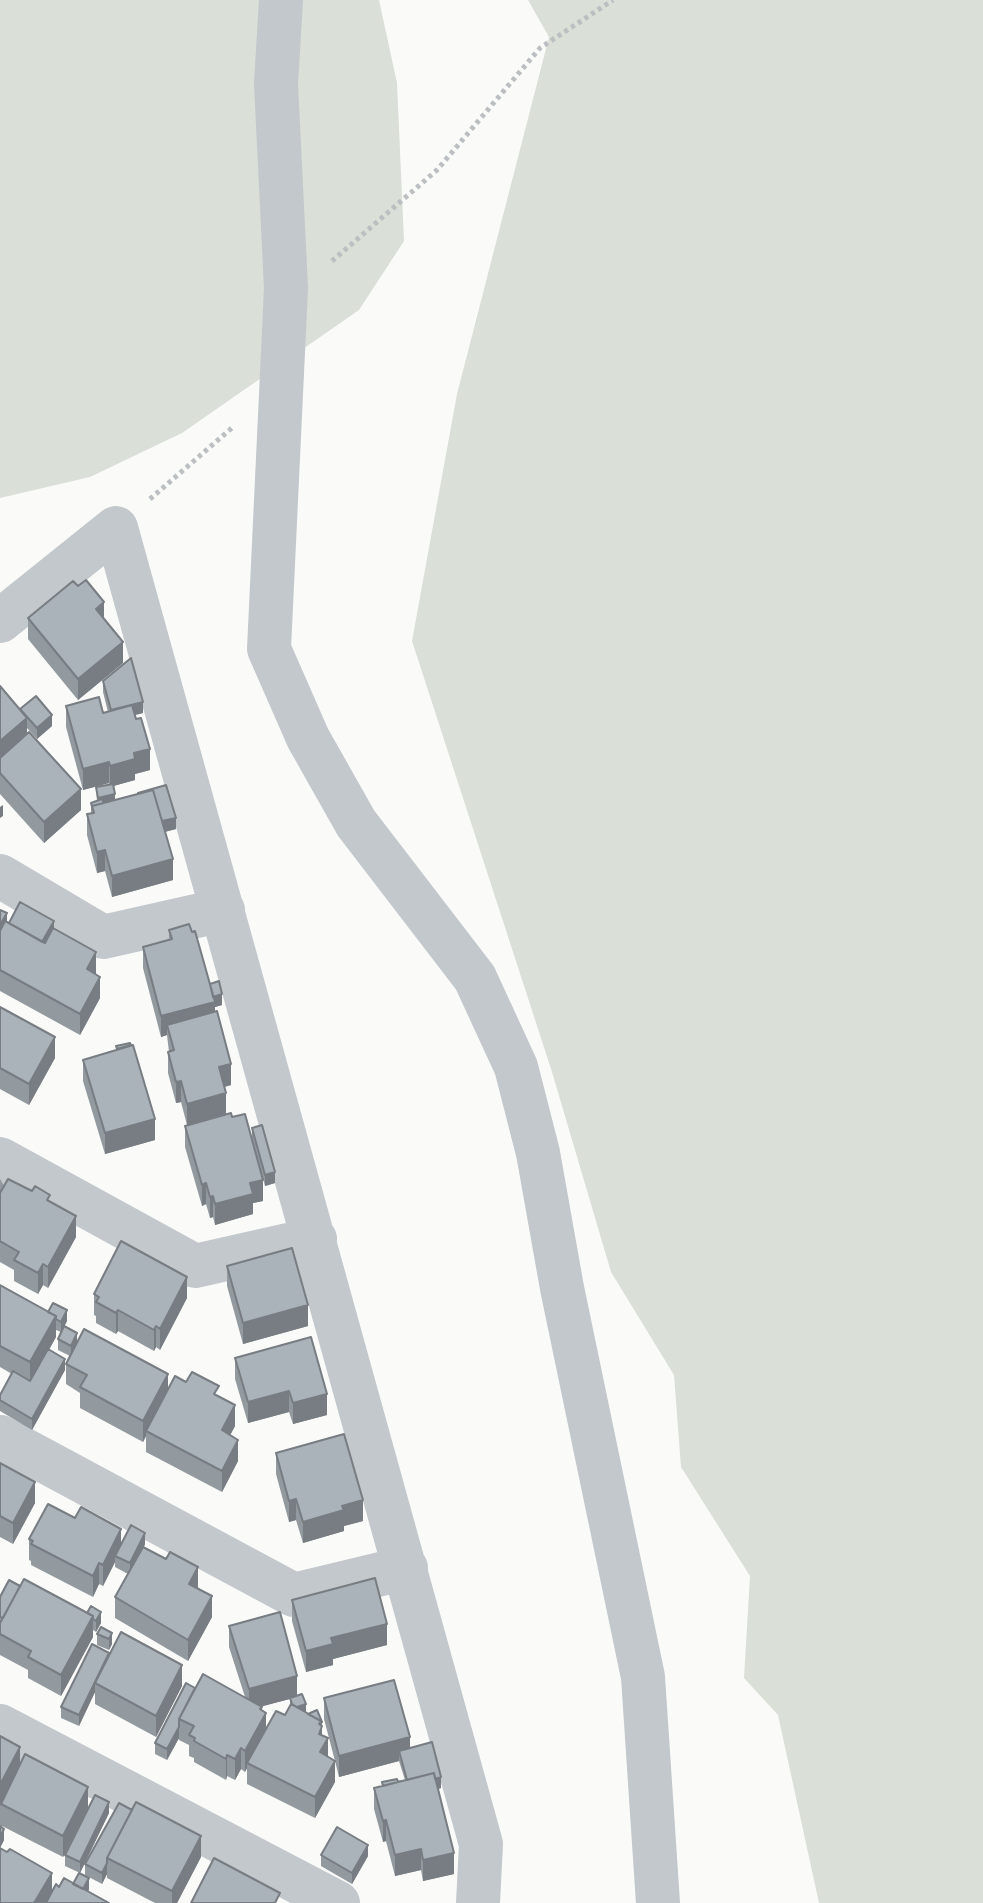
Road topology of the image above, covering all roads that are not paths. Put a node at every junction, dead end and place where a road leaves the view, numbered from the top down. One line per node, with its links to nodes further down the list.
1 (281, 0): 12 (street)
2 (0, 621): 4 (street)
3 (0, 876): 4 (street)
4 (223, 910): 6 (street)
5 (0, 1159): 6 (street)
6 (315, 1239): 8 (street)
7 (0, 1437): 8 (street)
8 (406, 1568): 11 (street)
9 (0, 1726): 10 (street)
10 (338, 1903)
11 (478, 1903)
12 (658, 1903)

